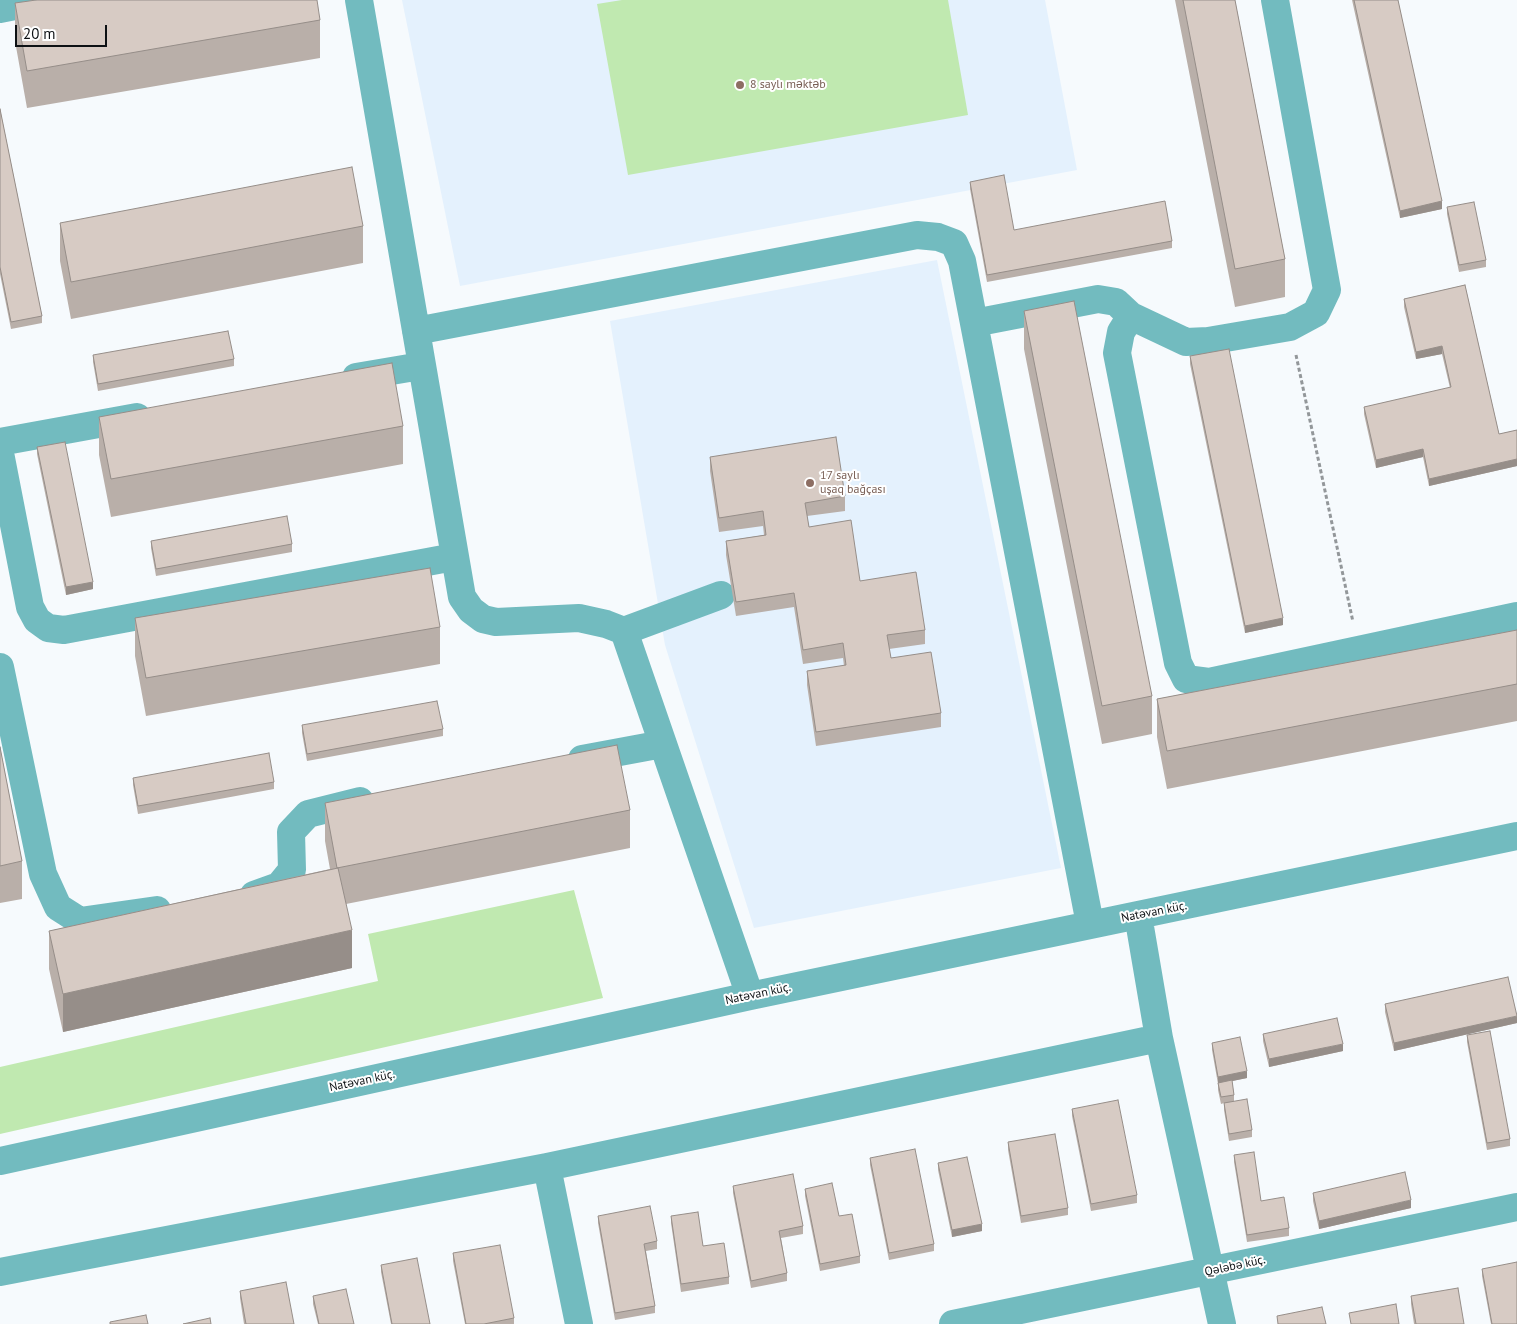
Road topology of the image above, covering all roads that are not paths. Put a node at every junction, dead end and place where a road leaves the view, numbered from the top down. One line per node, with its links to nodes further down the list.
1 (45, 0): 4 (street)
2 (359, 0): 7 (street)
3 (1275, 0): 5 (street)
4 (0, 9)
5 (1130, 316): 6 (street); 15 (street)
6 (974, 323): 7 (street); 25 (street)
7 (416, 331): 8 (street)
8 (421, 366): 9 (street); 13 (street)
9 (333, 382)
10 (157, 413): 11 (street)
11 (0, 442)
12 (0, 453): 13 (street)
13 (454, 557): 16 (street)
14 (721, 595): 16 (street)
15 (1517, 616)
16 (624, 631): 26 (street)
17 (0, 667): 23 (street)
18 (652, 746): 19 (street)
19 (554, 764)
20 (389, 796): 22 (street)
21 (1517, 836): 24 (street, Natəvan küç.)
22 (225, 900)
23 (186, 905)
24 (1138, 915): 25 (street, Natəvan küç.); 27 (street)
25 (1090, 924): 26 (street, Natəvan küç.)
26 (750, 996): 28 (street, Natəvan küç.)
27 (1159, 1038): 29 (street); 31 (street)
28 (0, 1161)
29 (547, 1167): 32 (street); 33 (street)
30 (1517, 1207): 31 (street, Qələbə küç.)
31 (1212, 1271): 34 (street, Qələbə küç.); 35 (street)
32 (0, 1272)
33 (579, 1324)
34 (954, 1324)
35 (1222, 1324)

